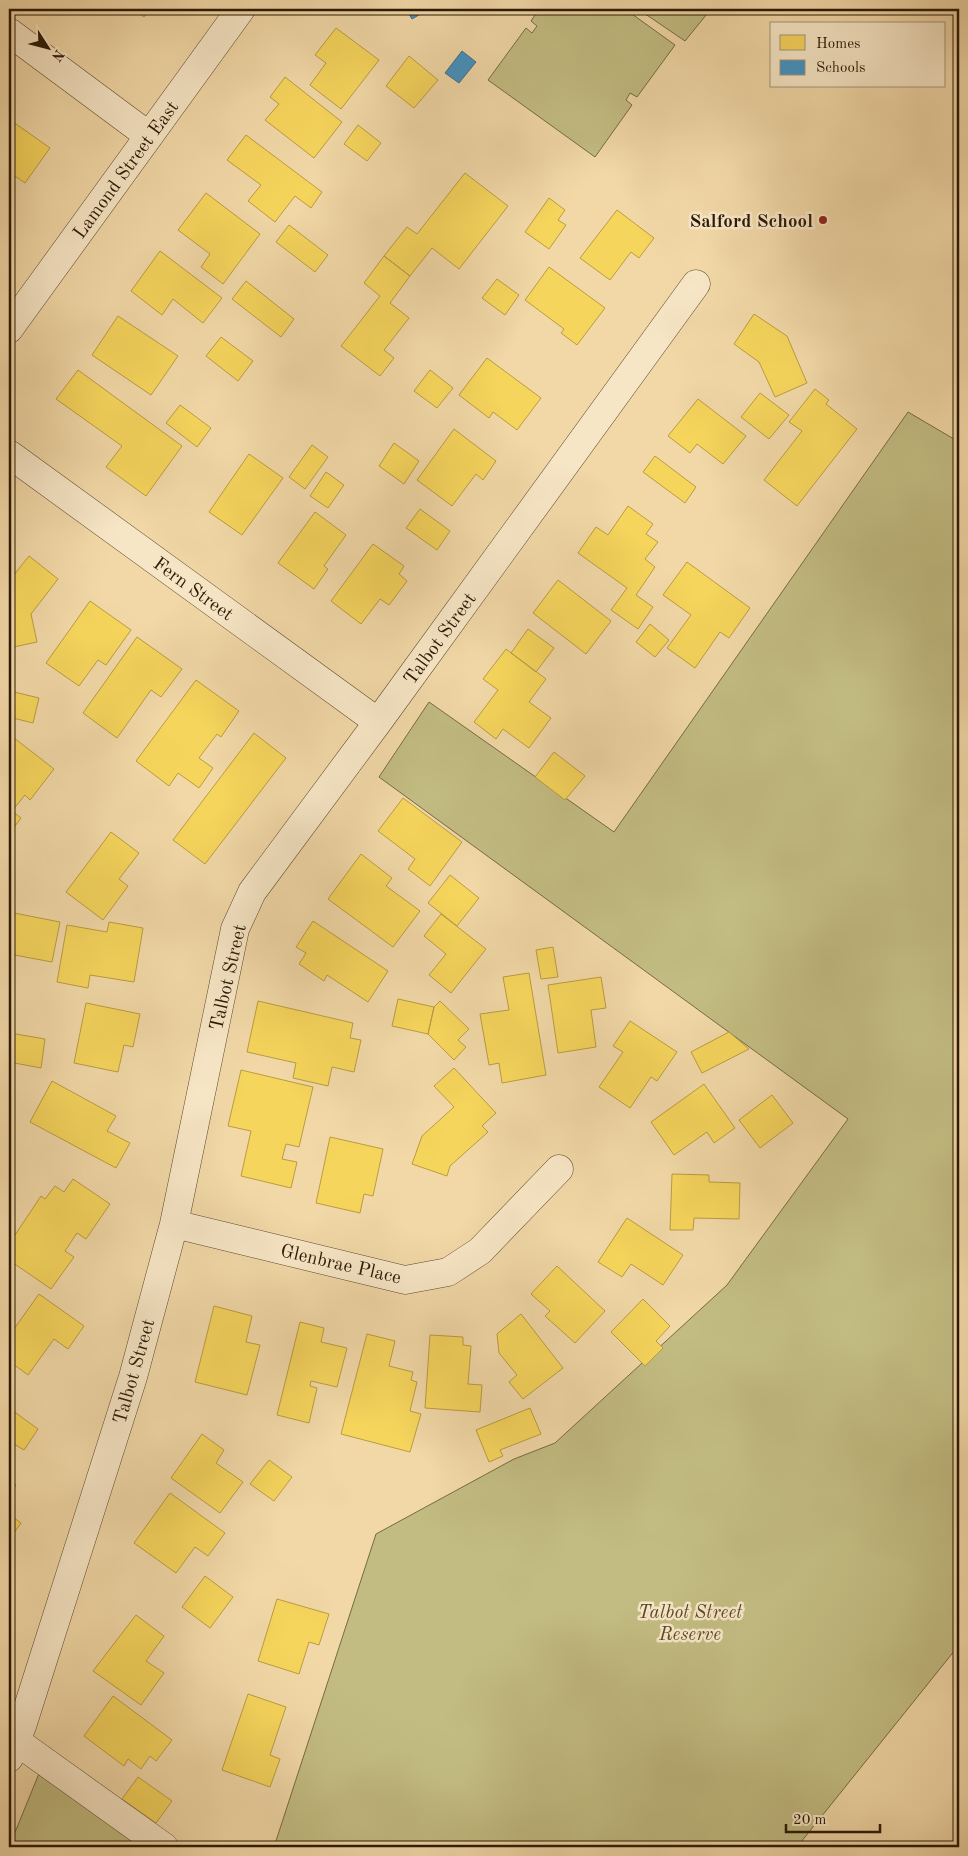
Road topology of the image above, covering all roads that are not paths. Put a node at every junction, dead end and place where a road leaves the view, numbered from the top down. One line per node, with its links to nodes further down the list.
1 (241, 9): 3 (street, Lamond Street East)
2 (9, 32): 3 (street)
3 (148, 136): 5 (street, Lamond Street East)
4 (696, 284): 7 (street, Talbot Street)
5 (9, 329)
6 (9, 454): 7 (street, Fern Street)
7 (378, 722): 9 (street, Talbot Street)
8 (559, 1169): 9 (street, Glenbrae Place)
9 (174, 1224): 10 (street, Talbot Street)
10 (14, 1737): 11 (street)
11 (164, 1847)

